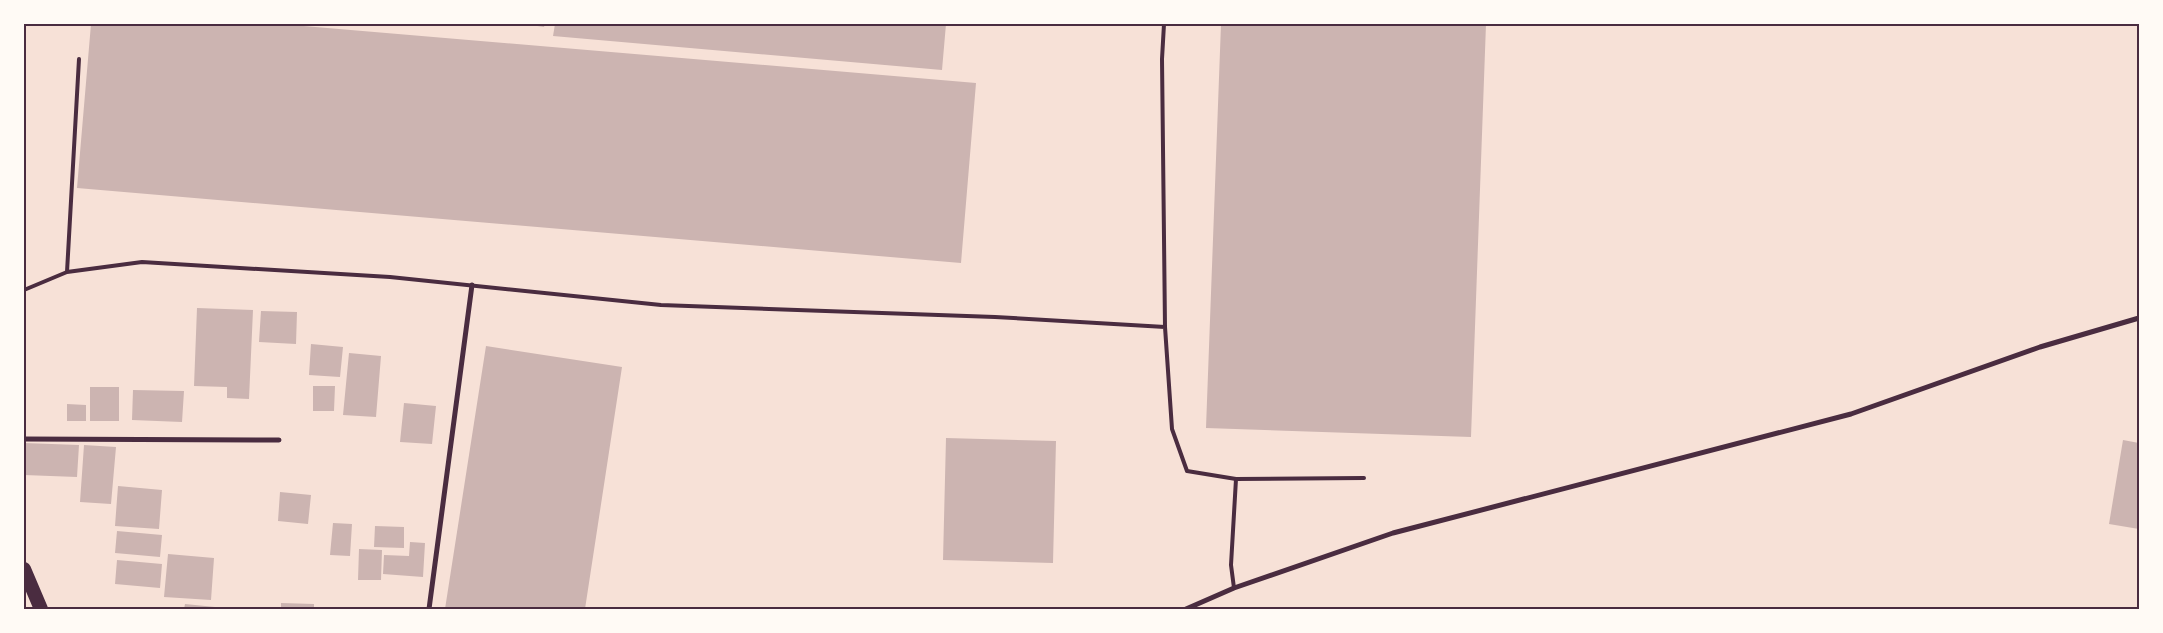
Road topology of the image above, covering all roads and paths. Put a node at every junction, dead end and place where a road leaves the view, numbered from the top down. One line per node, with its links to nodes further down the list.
1 (1164, 24): 7 (lane)
2 (79, 59): 3 (lane)
3 (67, 272): 4 (lane); 5 (lane)
4 (472, 285): 7 (lane); 15 (street)
5 (24, 290)
6 (2139, 318): 13 (street)
7 (1165, 327): 11 (lane)
8 (24, 439): 9 (street)
9 (279, 440)
10 (1364, 478): 11 (lane)
11 (1236, 479): 13 (lane)
12 (24, 569): 14 (highway)
13 (1234, 588): 16 (street)
14 (42, 609)
15 (429, 609)
16 (1186, 609)

